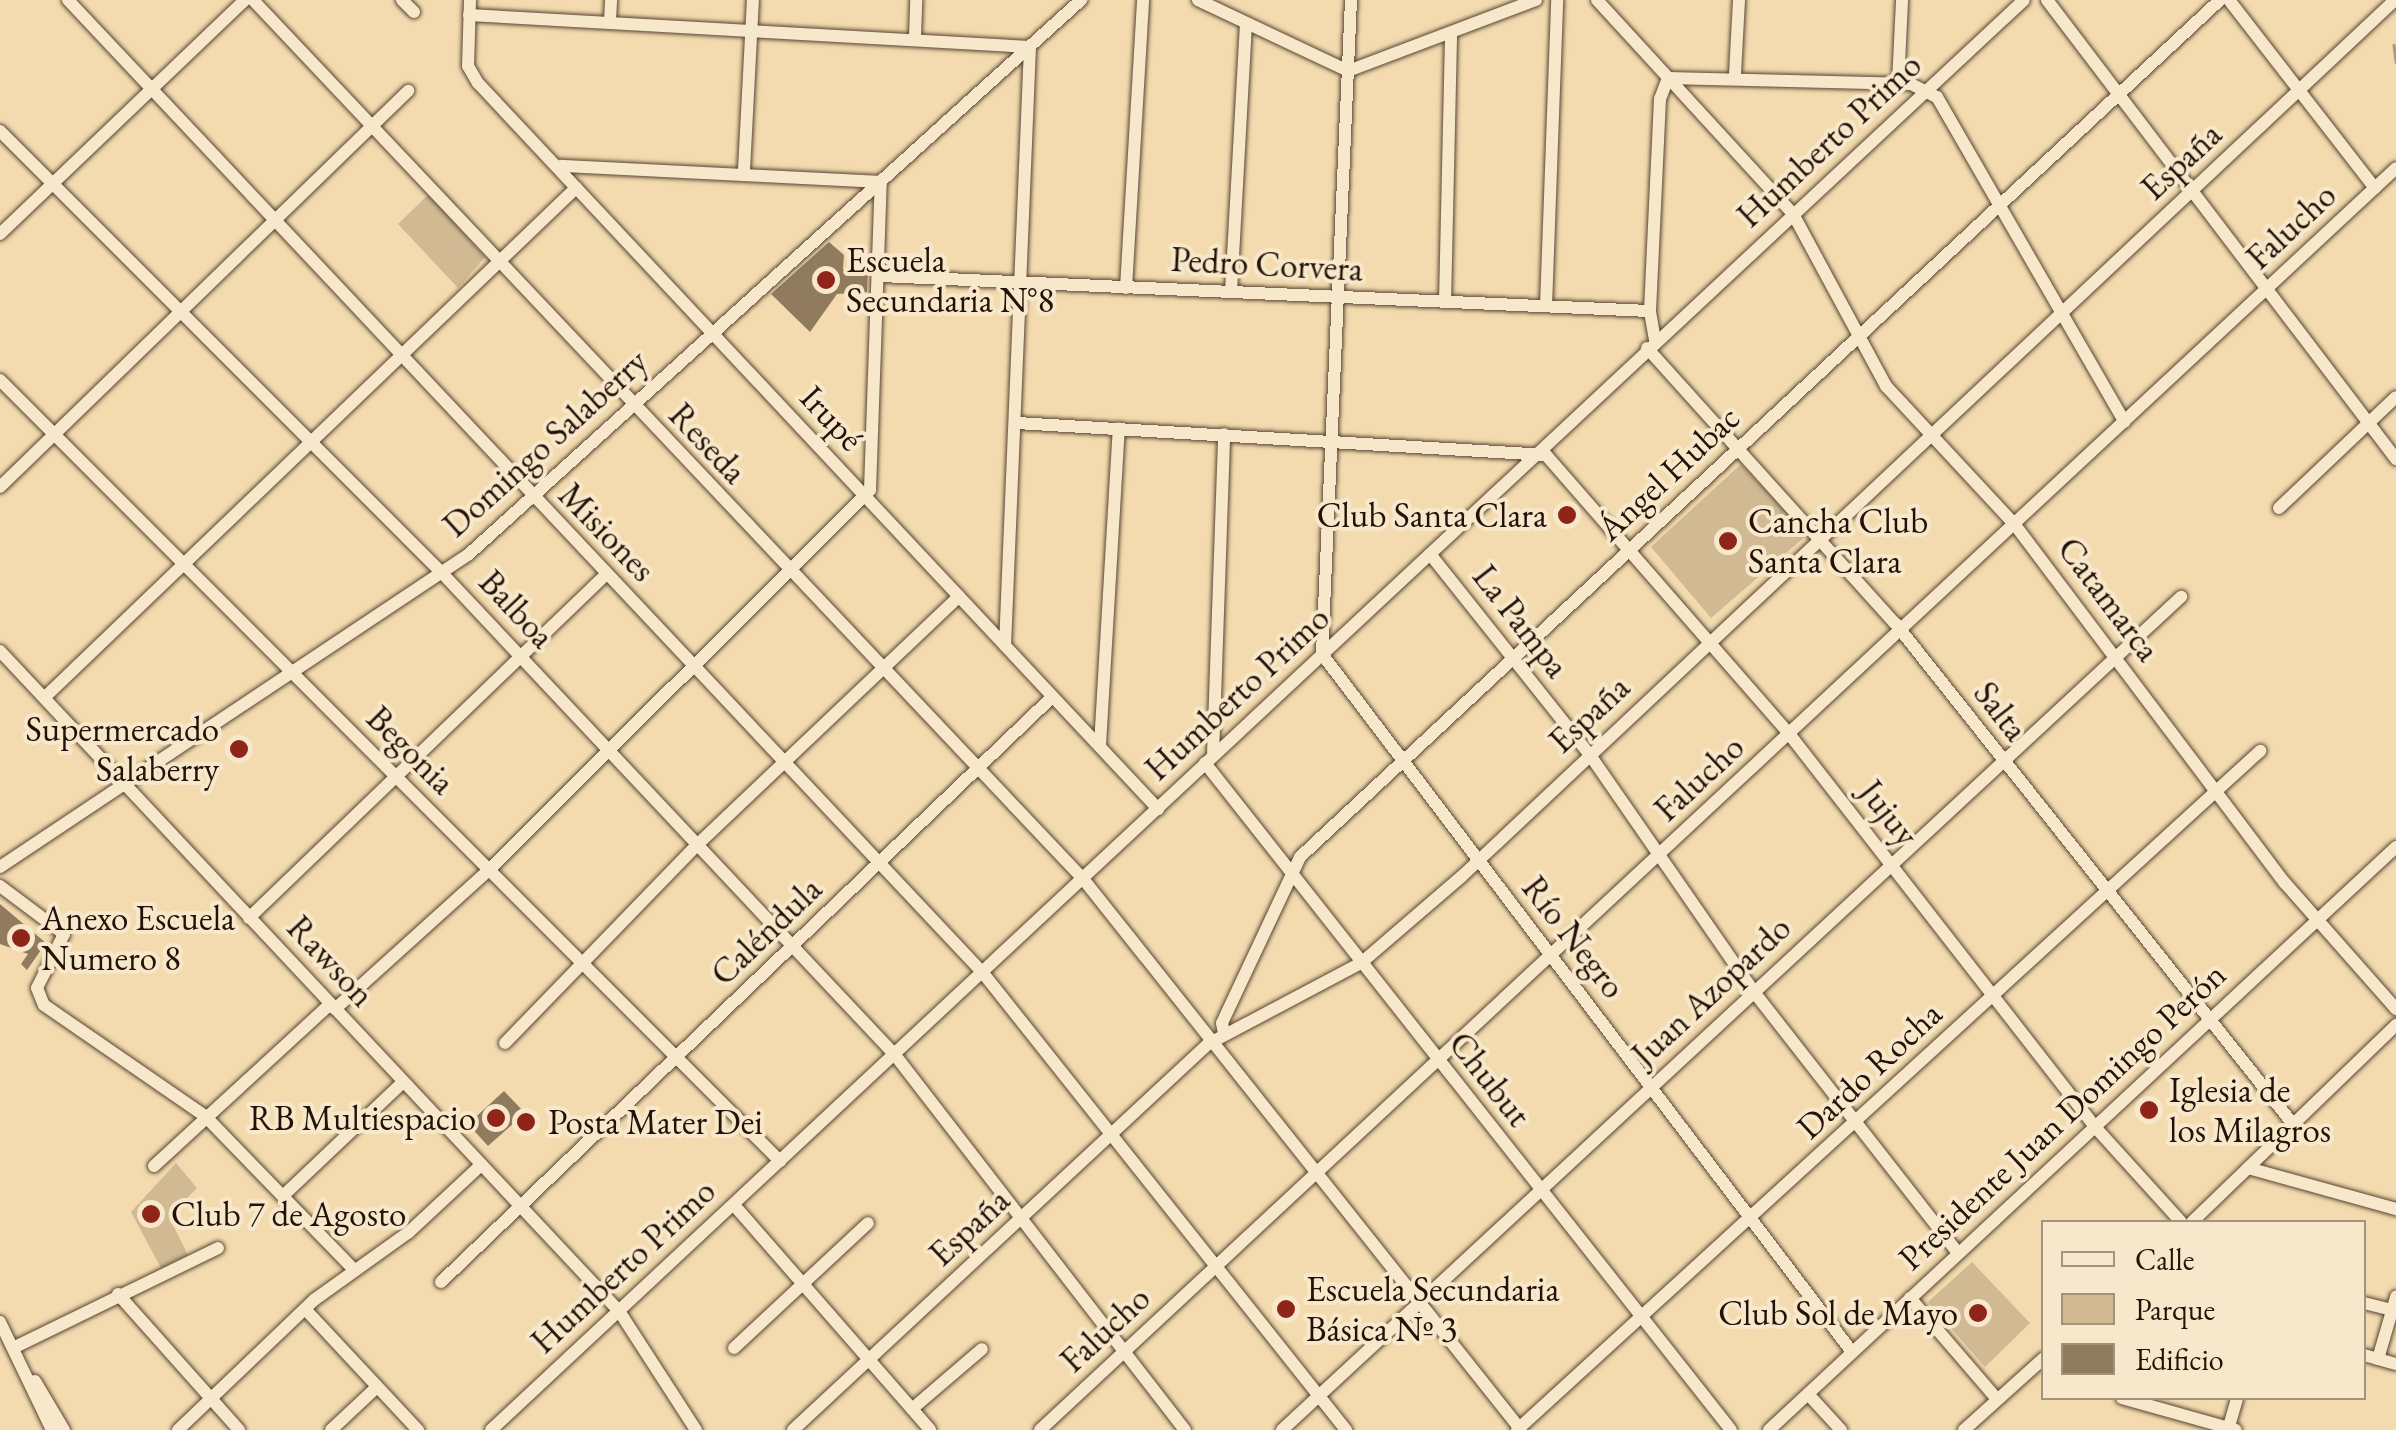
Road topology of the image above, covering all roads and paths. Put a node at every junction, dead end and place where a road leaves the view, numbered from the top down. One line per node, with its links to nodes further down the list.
1 (68, 0): 35 (street, Misiones)
2 (245, 0): 35 (street)
3 (253, 0): 40 (street, Reseda)
4 (402, 0): 23 (street)
5 (470, 0): 24 (street)
6 (611, 0): 25 (street)
7 (753, 0): 27 (street)
8 (916, 0): 29 (street)
9 (1081, 0): 30 (street, Domingo Salaberry)
10 (1143, 0): 57 (street)
11 (1198, 0): 26 (street)
12 (1351, 0): 31 (street)
13 (1536, 0): 28 (street)
14 (1557, 0): 62 (street)
15 (1596, 0): 33 (street, Catamarca)
16 (1739, 0): 32 (street)
17 (1902, 0): 34 (street)
18 (2024, 0): 36 (street, Humberto Primo)
19 (2047, 0): 39 (street)
20 (2220, 0): 39 (street, Ángel Hubac)
21 (2229, 0): 38 (street)
22 (2395, 0): 38 (street, España)
23 (414, 12)
24 (470, 16): 25 (street); 42 (street, Irupé)
25 (610, 21): 27 (street)
26 (1246, 24): 31 (street); 59 (street)
27 (752, 28): 29 (street); 44 (street)
28 (1451, 33): 31 (street); 61 (street)
29 (915, 36): 30 (street)
30 (1030, 47): 45 (street, Domingo Salaberry); 56 (street)
31 (1348, 70): 60 (street)
32 (1735, 74): 33 (street); 34 (street)
33 (1668, 78): 51 (street, Catamarca); 63 (street)
34 (1898, 82): 36 (street)
35 (152, 88): 46 (street); 52 (street, Misiones)
36 (1927, 90): 50 (street); 51 (street, Humberto Primo)
37 (408, 91): 40 (street)
38 (2300, 92): 48 (street); 49 (street, España)
39 (2119, 96): 49 (street); 50 (street, Ángel Hubac)
40 (371, 127): 52 (street); 54 (street, Reseda)
41 (0, 130): 46 (street, Balboa)
42 (560, 166): 44 (street); 47 (street, Irupé)
43 (2396, 168): 48 (street, Falucho)
44 (744, 170): 45 (street)
45 (881, 182): 55 (street); 66 (street, Domingo Salaberry)
46 (52, 184): 53 (street); 65 (street, Balboa)
47 (576, 188): 54 (street); 66 (street, Irupé)
48 (2375, 188): 58 (street, Falucho)
49 (2194, 190): 58 (street); 64 (street, España)
50 (2001, 205): 64 (street); 67 (street, Ángel Hubac)
51 (1793, 214): 67 (street, Catamarca); 68 (street, Humberto Primo)
52 (274, 220): 65 (street); 69 (street, Misiones)
53 (0, 234)
54 (497, 260): 69 (street); 72 (street, Reseda)
55 (881, 276): 56 (street, Pedro Corvera); 87 (street)
56 (1024, 282): 57 (street, Pedro Corvera); 75 (street)
57 (1126, 288): 59 (street, Pedro Corvera)
58 (2266, 290): 73 (street, Falucho); 74 (street)
59 (1231, 292): 60 (street, Pedro Corvera)
60 (1334, 298): 61 (street, Pedro Corvera); 80 (street)
61 (1444, 302): 62 (street, Pedro Corvera)
62 (1546, 306): 63 (street, Pedro Corvera)
63 (1650, 311): 68 (street)
64 (2062, 312): 73 (street); 79 (street, España)
65 (180, 313): 78 (street); 81 (street, Balboa)
66 (713, 334): 72 (street, Domingo Salaberry); 87 (street, Irupé)
67 (1857, 339): 79 (street, Catamarca); 82 (street, Ángel Hubac)
68 (1651, 344): 82 (street, Salta); 83 (street, Humberto Primo)
69 (399, 352): 81 (street); 86 (street, Misiones)
70 (0, 380): 78 (street, Begonia)
71 (2396, 397): 74 (street)
72 (633, 407): 86 (street, Domingo Salaberry); 95 (street, Reseda)
73 (2124, 422): 89 (street, Falucho)
74 (2368, 422): 84 (street); 88 (street)
75 (1017, 423): 76 (street); 101 (street)
76 (1119, 429): 77 (street); 113 (street)
77 (1224, 434): 80 (street); 117 (street)
78 (55, 436): 85 (street); 93 (street, Begonia)
79 (1930, 437): 89 (street, Catamarca); 90 (street, España)
80 (1328, 441): 83 (street); 103 (street)
81 (309, 442): 93 (street); 94 (street, Balboa)
82 (1738, 450): 90 (street, Salta); 91 (street, Ángel Hubac)
83 (1540, 451): 91 (street, Jujuy); 92 (street, Humberto Primo)
84 (2396, 458)
85 (0, 488)
86 (534, 499): 94 (street, Domingo Salaberry); 96 (street, Misiones)
87 (866, 499): 95 (street); 97 (street, Irupé)
88 (2279, 508)
89 (2015, 525): 99 (street, Falucho); 106 (street, Catamarca)
90 (1820, 540): 99 (street, Salta); 100 (street, España)
91 (1631, 549): 100 (street, Jujuy); 104 (street, Ángel Hubac)
92 (1430, 554): 103 (street, Humberto Primo); 104 (street, La Pampa)
93 (183, 564): 109 (street, Begonia); 110 (street)
94 (442, 573): 105 (street, Balboa); 109 (street, Domingo Salaberry)
95 (790, 573): 107 (street); 108 (street, Reseda)
96 (606, 575): 105 (street); 107 (street, Misiones)
97 (959, 596): 101 (street, Irupé); 108 (street)
98 (2182, 597): 106 (street, Juan Azopardo)
99 (1901, 631): 112 (street, Falucho); 119 (street, Salta)
100 (1711, 640): 112 (street, Jujuy); 116 (street, España)
101 (1006, 645): 111 (street, Irupé)
102 (0, 652): 110 (street, Rawson)
103 (1322, 654): 117 (street, Humberto Primo); 120 (street, Río Negro)
104 (1512, 657): 116 (street, La Pampa); 120 (street, Ángel Hubac)
105 (522, 658): 115 (street, Balboa); 122 (street)
106 (2116, 658): 119 (street, Juan Azopardo); 124 (street, Catamarca)
107 (695, 666): 115 (street); 118 (street, Misiones)
108 (881, 668): 118 (street); 121 (street, Reseda)
109 (292, 673): 122 (street, Begonia); 123 (street, Domingo Salaberry)
110 (45, 697): 123 (street, Rawson)
111 (1052, 697): 113 (street, Irupé); 121 (street, Caléndula)
112 (1790, 735): 128 (street, Falucho); 131 (street, Jujuy)
113 (1100, 745): 125 (street, Irupé)
114 (2260, 751): 124 (street, Dardo Rocha)
115 (610, 752): 126 (street, Balboa); 133 (street)
116 (1590, 755): 128 (street, La Pampa); 129 (street, España)
117 (1209, 759): 125 (street, Humberto Primo); 134 (street, Chubut)
118 (785, 762): 126 (street); 130 (street, Misiones)
119 (2003, 762): 131 (street, Juan Azopardo); 137 (street, Salta)
120 (1400, 764): 129 (street, Río Negro); 134 (street, Ángel Hubac)
121 (976, 768): 130 (street, Caléndula); 135 (street, Reseda)
122 (398, 780): 133 (street, Begonia); 138 (street)
123 (124, 784): 132 (street, Domingo Salaberry); 138 (street, Rawson)
124 (2214, 791): 137 (street, Dardo Rocha); 139 (street, Catamarca)
125 (1158, 809): 135 (street, Humberto Primo)
126 (697, 845): 140 (street, Balboa); 142 (street)
127 (2396, 847): 139 (street, Presidente Juan Domingo Perón)
128 (1659, 856): 141 (street, Falucho); 145 (street, La Pampa)
129 (1477, 861): 141 (street, Río Negro); 143 (street, España)
130 (880, 863): 140 (street, Caléndula); 144 (street, Misiones)
131 (1892, 865): 145 (street, Juan Azopardo); 146 (street, Jujuy)
132 (0, 868)
133 (489, 870): 142 (street, Begonia); 147 (street)
134 (1290, 871): 143 (street, Chubut); 151 (street, Ángel Hubac)
135 (1084, 880): 144 (street, Humberto Primo); 151 (street, Reseda)
136 (0, 886): 158 (street)
137 (2104, 891): 146 (street, Dardo Rocha); 149 (street, Salta)
138 (248, 918): 147 (street, Rawson)
139 (2318, 921): 148 (street, Catamarca); 149 (street, Presidente Juan Domingo Perón)
140 (794, 947): 153 (street, Balboa); 154 (street, Caléndula)
141 (1551, 957): 155 (street, Falucho); 157 (street, Río Negro)
142 (580, 962): 152 (street); 154 (street, Begonia)
143 (1361, 963): 151 (street, España); 155 (street, Chubut)
144 (983, 972): 153 (street, Humberto Primo); 162 (street, Misiones)
145 (1754, 992): 157 (street, Juan Azopardo); 159 (street, La Pampa)
146 (1992, 994): 159 (street, Dardo Rocha); 161 (street, Jujuy)
147 (332, 1006): 156 (street, Rawson); 158 (street)
148 (2396, 1009)
149 (2207, 1023): 160 (street, Salta); 161 (street, Presidente Juan Domingo Perón)
150 (2396, 1025): 160 (street)
151 (1219, 1038): 162 (street, España); 167 (street, Reseda)
152 (505, 1043)
153 (895, 1055): 163 (street, Humberto Primo); 174 (street, Balboa)
154 (678, 1059): 163 (street, Begonia); 171 (street, Caléndula)
155 (1439, 1062): 167 (street, Falucho); 168 (street, Chubut)
156 (403, 1082): 164 (street, Rawson); 169 (street)
157 (1652, 1087): 168 (street, Juan Azopardo); 173 (street, Río Negro)
158 (205, 1116): 165 (street); 169 (street)
159 (1857, 1123): 173 (street, Dardo Rocha); 179 (street, La Pampa)
160 (2293, 1124): 166 (street)
161 (2095, 1127): 175 (street, Jujuy); 179 (street, Presidente Juan Domingo Perón)
162 (1113, 1134): 174 (street, España); 180 (street, Misiones)
163 (780, 1161): 170 (street, Humberto Primo)
164 (481, 1165): 171 (street, Rawson); 181 (street)
165 (154, 1166)
166 (2248, 1168): 172 (street); 176 (street)
167 (1318, 1174): 180 (street, Falucho); 186 (street, Reseda)
168 (1538, 1191): 186 (street, Juan Azopardo); 191 (street, Chubut)
169 (285, 1194): 181 (street)
170 (734, 1205): 183 (street); 190 (street, Humberto Primo)
171 (522, 1208): 182 (street, Caléndula); 190 (street, Rawson)
172 (2396, 1208)
173 (1752, 1217): 191 (street, Dardo Rocha); 197 (street, Río Negro)
174 (1022, 1219): 196 (street, Balboa); 199 (street, España)
175 (2179, 1220)
176 (2194, 1220)
177 (868, 1223): 183 (street)
178 (218, 1248): 184 (street)
179 (1958, 1252): 185 (street, Presidente Juan Domingo Perón)
180 (1218, 1266): 196 (street, Falucho); 204 (street, Misiones)
181 (354, 1270): 189 (street)
182 (441, 1282)
183 (803, 1284): 194 (street); 199 (street)
184 (118, 1294): 193 (street); 206 (street)
185 (1910, 1298): 197 (street, Presidente Juan Domingo Perón); 205 (street)
186 (1419, 1300): 204 (street, Juan Azopardo); 211 (street, Reseda)
187 (2366, 1302): 188 (street)
188 (2394, 1304): 198 (street)
189 (305, 1309): 202 (street); 206 (street)
190 (618, 1311): 217 (street, Humberto Primo); 218 (street, Rawson)
191 (1640, 1318): 211 (street, Dardo Rocha); 225 (street, Chubut)
192 (1, 1327): 193 (street)
193 (13, 1348): 210 (street)
194 (734, 1348)
195 (982, 1349): 209 (street)
196 (1125, 1352): 221 (street, Falucho); 222 (street, Balboa)
197 (1852, 1352): 203 (street, Presidente Juan Domingo Perón)
198 (2371, 1357): 200 (street)
199 (870, 1360): 209 (street); 219 (street, España)
200 (2396, 1364)
201 (2040, 1367): 205 (street)
202 (377, 1387): 215 (street); 216 (street)
203 (1808, 1394): 226 (street, Presidente Juan Domingo Perón); 227 (street)
204 (1320, 1395): 223 (street, Juan Azopardo); 224 (street, Misiones)
205 (1997, 1399): 228 (street)
206 (210, 1400): 213 (street); 214 (street)
207 (2129, 1400): 212 (street)
208 (2238, 1400): 212 (street)
209 (912, 1409): 220 (street)
210 (54, 1428)
211 (1519, 1429)
212 (2231, 1429)
213 (178, 1430)
214 (239, 1430)
215 (331, 1430)
216 (418, 1430)
217 (491, 1430)
218 (696, 1430)
219 (794, 1430)
220 (930, 1430)
221 (1040, 1430)
222 (1185, 1430)
223 (1282, 1430)
224 (1346, 1430)
225 (1730, 1430)
226 (1769, 1430)
227 (1841, 1430)
228 (1964, 1430)

